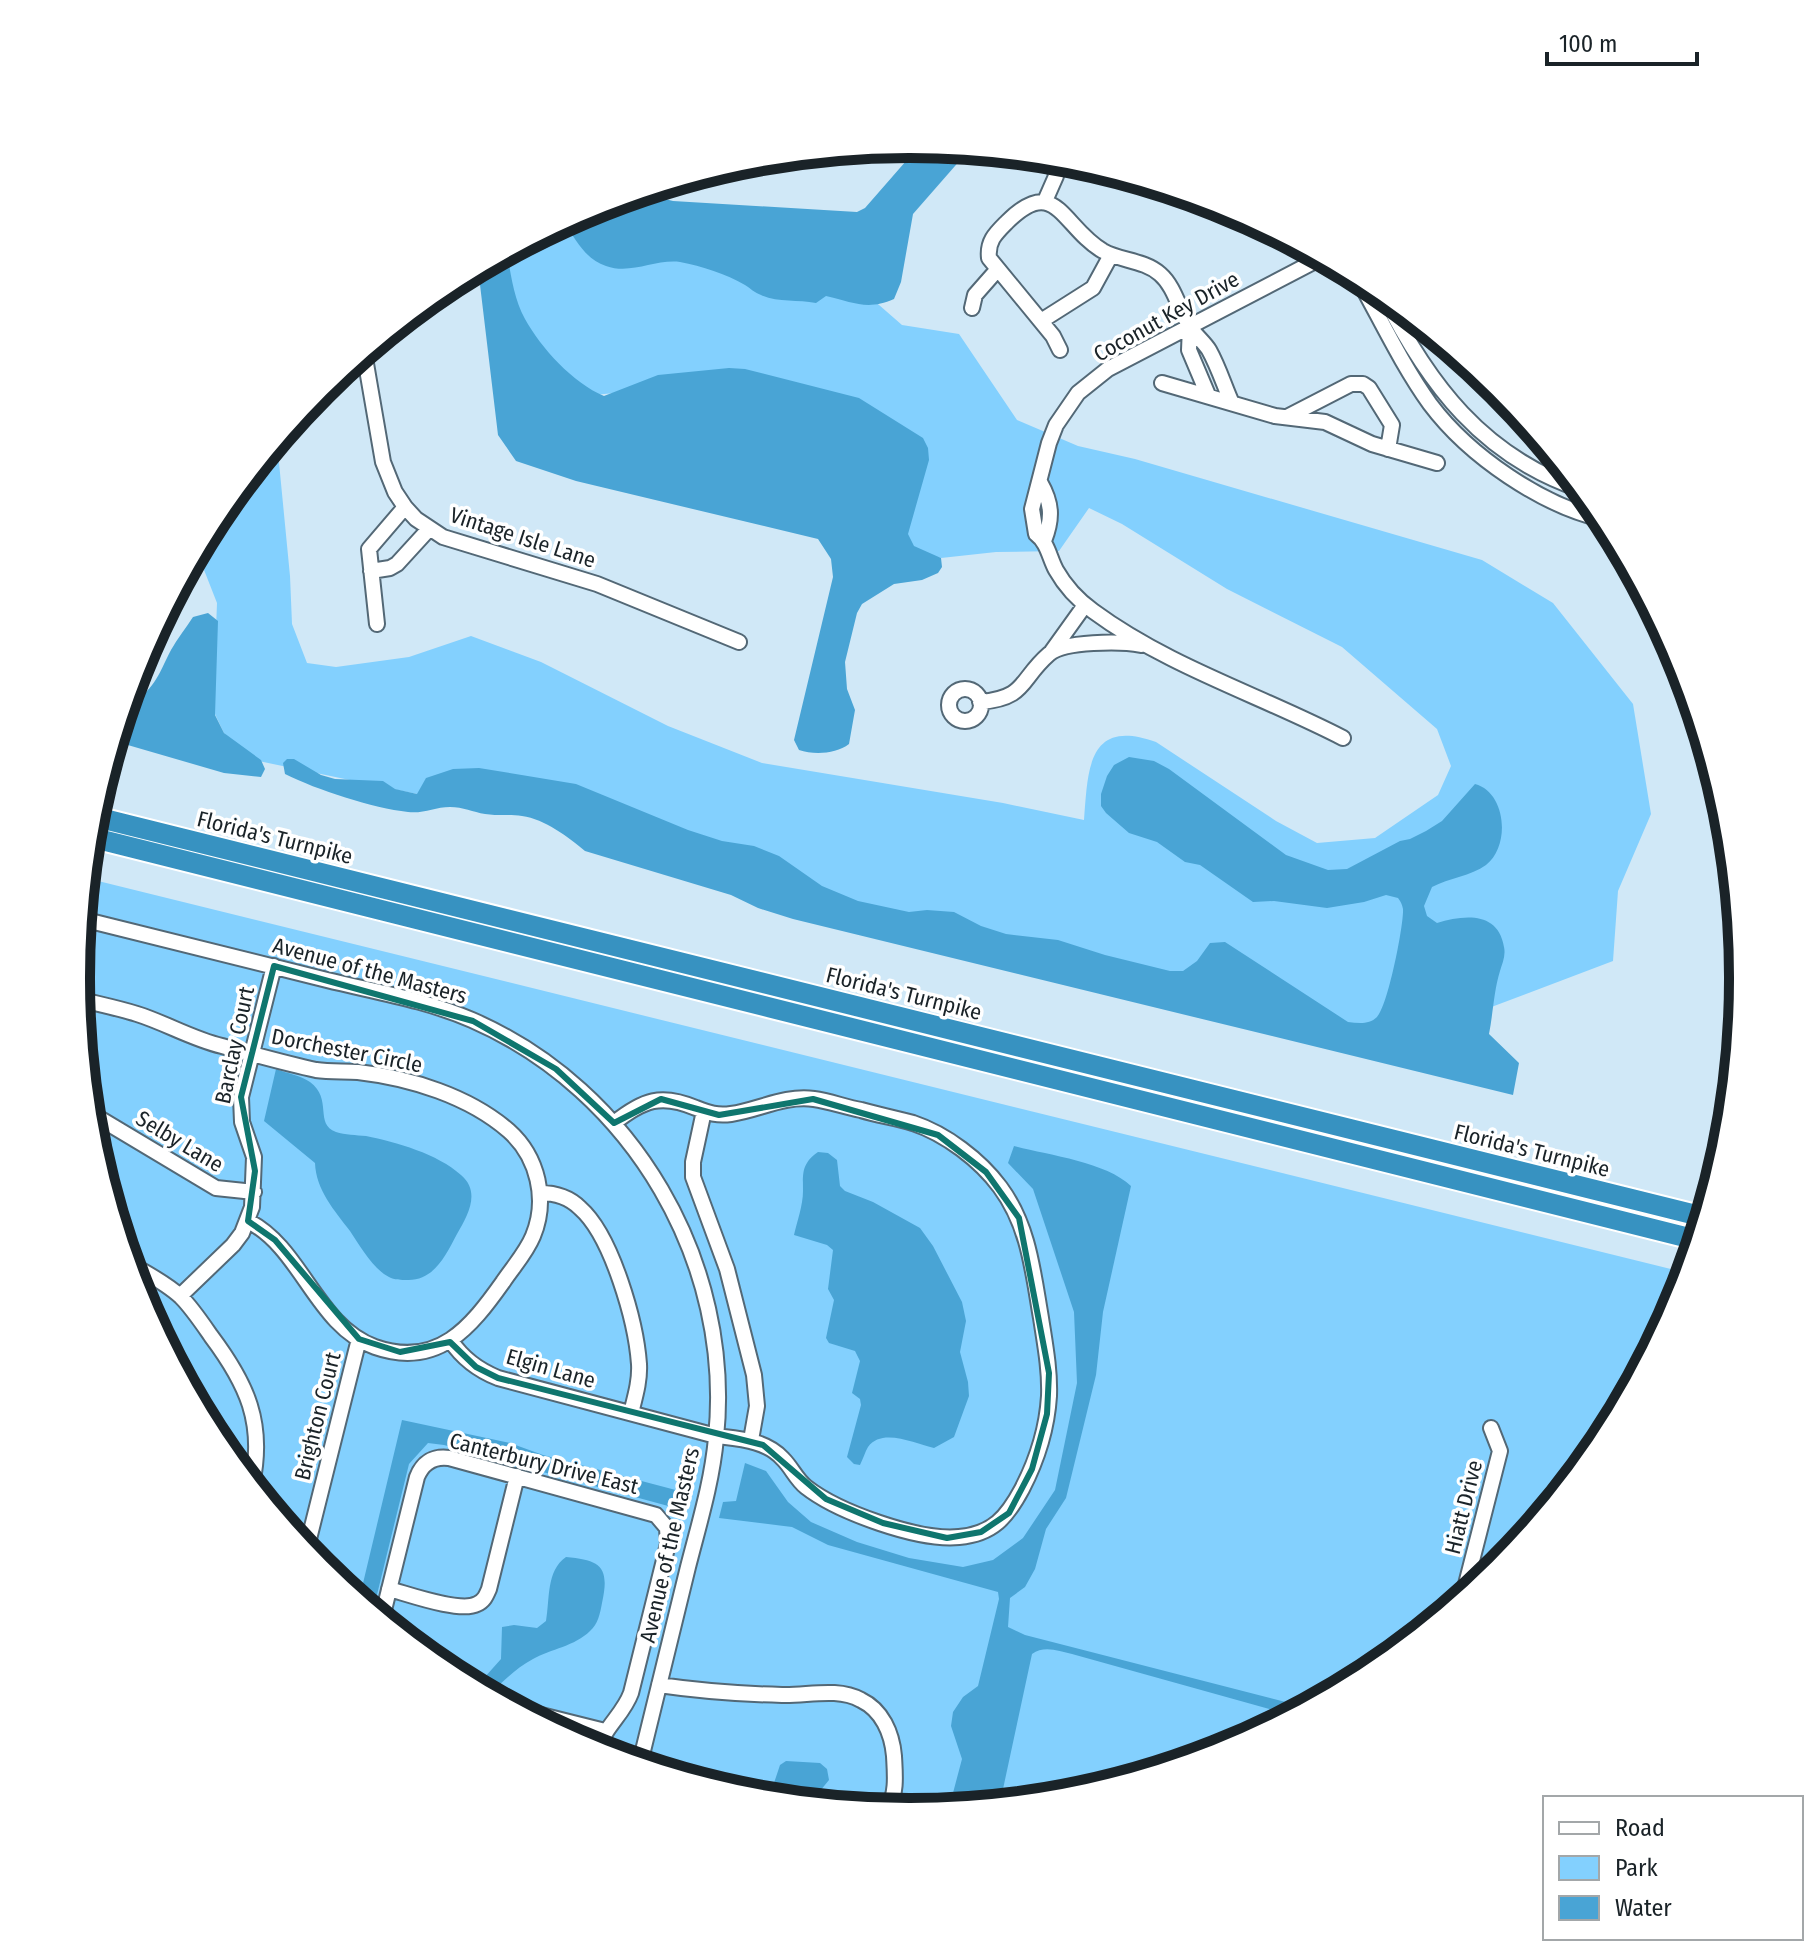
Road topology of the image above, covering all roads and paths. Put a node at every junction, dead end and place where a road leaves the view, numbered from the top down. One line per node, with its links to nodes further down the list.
1 (1055, 172): 2 (street)
2 (1045, 201): 3 (street); 5 (street)
3 (1111, 255): 9 (street); 10 (street)
4 (1311, 264): 10 (street, Coconut Key Drive)
5 (997, 270): 7 (street); 9 (street)
6 (1370, 300): 21 (street)
7 (972, 308)
8 (1395, 319): 19 (street)
9 (1041, 321): 11 (street)
10 (1190, 327): 14 (street); 15 (street); 24 (street, Coconut Key Drive)
11 (1060, 350)
12 (366, 365): 20 (street, Vintage Isle Lane)
13 (1162, 383): 14 (street)
14 (1208, 395): 15 (street)
15 (1231, 401): 16 (street)
16 (1287, 417): 17 (street); 17 (street)
17 (1388, 449): 18 (street)
18 (1437, 463)
19 (1563, 483)
20 (405, 507): 22 (street, Vintage Isle Lane); 23 (street)
21 (1583, 511)
22 (429, 529): 23 (street); 26 (street, Vintage Isle Lane)
23 (371, 571): 25 (street)
24 (1085, 605): 27 (street, Coconut Key Drive); 28 (street)
25 (377, 624)
26 (739, 642)
27 (1149, 647): 28 (street); 30 (street, Coconut Key Drive)
28 (1052, 651): 29 (street)
29 (980, 702)
30 (1343, 738)
31 (106, 819): 42 (highway, Florida's Turnpike)
32 (102, 840): 44 (highway, Florida's Turnpike)
33 (92, 922): 34 (street, Avenue of the Masters)
34 (274, 966): 36 (street, Barclay Court); 39 (street, Avenue of the Masters)
35 (91, 1002): 36 (street, Dorchester Circle)
36 (252, 1054): 40 (street, Barclay Court); 41 (street, Dorchester Circle)
37 (704, 1111): 39 (street); 52 (street); 52 (street)
38 (103, 1120): 40 (street, Selby Lane)
39 (614, 1123): 51 (street, Avenue of the Masters)
40 (254, 1192): 43 (street, Barclay Court)
41 (540, 1193): 48 (street, Dorchester Circle); 49 (street)
42 (1694, 1214)
43 (248, 1221): 46 (street, Barclay Court); 47 (street)
44 (1687, 1237)
45 (145, 1273): 46 (street)
46 (180, 1296): 53 (street)
47 (359, 1339): 48 (street); 55 (street, Brighton Court)
48 (451, 1341): 49 (street, Elgin Lane)
49 (631, 1413): 51 (street, Elgin Lane)
50 (1491, 1428): 56 (street, Hiatt Drive)
51 (716, 1436): 52 (street, Elgin Lane); 59 (street, Avenue of the Masters)
52 (751, 1440)
53 (254, 1469)
54 (517, 1476): 57 (street, Canterbury Drive East); 57 (street); 61 (street, Canterbury Drive East)
55 (310, 1536)
56 (1468, 1577)
57 (389, 1589): 58 (street, Canterbury Drive East)
58 (385, 1607)
59 (659, 1685): 63 (street, Avenue of the Masters); 64 (street)
60 (565, 1721): 61 (street)
61 (605, 1731): 62 (street, Canterbury Drive East)
62 (603, 1738)
63 (643, 1753)
64 (892, 1797)

